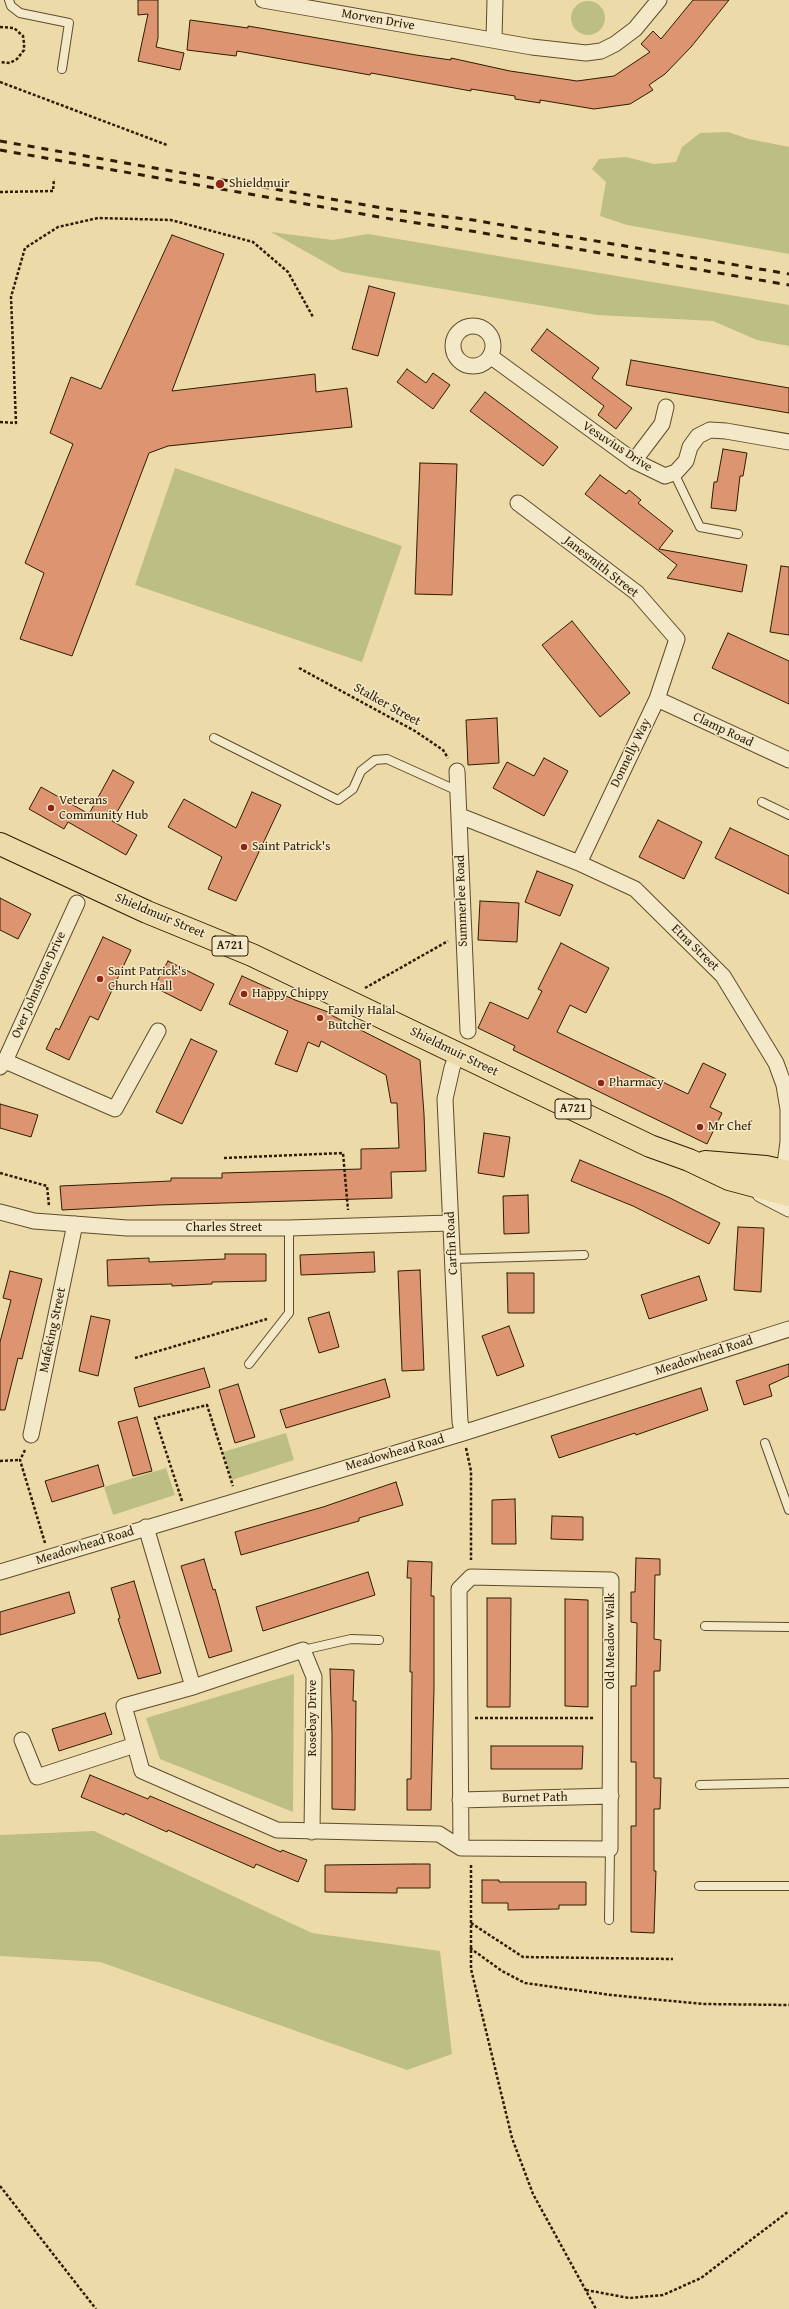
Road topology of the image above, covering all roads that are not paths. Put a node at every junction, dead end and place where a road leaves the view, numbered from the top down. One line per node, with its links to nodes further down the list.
1 (9, 0): 6 (lane)
2 (263, 0): 5 (street, Morven Drive)
3 (495, 0): 5 (street)
4 (659, 0): 5 (street, Morven Drive)
5 (494, 39)
6 (62, 69)
7 (490, 356): 10 (street, Vesuvius Drive)
8 (666, 407): 10 (street)
9 (789, 442): 11 (street)
10 (634, 461): 11 (street, Vesuvius Drive)
11 (674, 473): 13 (lane)
12 (518, 503): 14 (street, Janesmith Street)
13 (738, 534)
14 (677, 639): 15 (street, Donnelly Way)
15 (657, 699): 17 (street, Clamp Road); 24 (street, Donnelly Way)
16 (214, 738): 19 (lane)
17 (789, 760)
18 (457, 771): 19 (street, Summerlee Road)
19 (458, 791): 22 (street, Summerlee Road)
20 (762, 802): 21 (lane)
21 (789, 815)
22 (460, 816): 24 (street, Etna Street); 27 (street, Summerlee Road)
23 (0, 844): 28 (main road, Shieldmuir Street / A721)
24 (579, 863): 31 (street, Etna Street)
25 (77, 903): 29 (street, Over Johnstone Drive)
26 (158, 1031): 29 (street)
27 (468, 1031)
28 (458, 1054): 30 (main road, Shieldmuir Street / A721); 34 (street, Carfin Road)
29 (2, 1064)
30 (689, 1160): 31 (main road, Shieldmuir Street / A721); 32 (main road, Shieldmuir Street / A721)
31 (786, 1171): 32 (street, Etna Street)
32 (786, 1199)
33 (0, 1212): 35 (street, Charles Street)
34 (450, 1223): 36 (street, Charles Street); 38 (street, Carfin Road)
35 (75, 1224): 36 (street, Charles Street); 42 (street, Mafeking Street)
36 (289, 1228): 40 (lane)
37 (584, 1255): 38 (lane)
38 (453, 1259): 41 (street, Carfin Road)
39 (789, 1329): 41 (street, Meadowhead Road)
40 (249, 1364)
41 (463, 1433): 45 (street, Meadowhead Road)
42 (31, 1435)
43 (766, 1443): 44 (lane)
44 (789, 1510)
45 (146, 1527): 46 (street, Meadowhead Road); 51 (street)
46 (0, 1572)
47 (705, 1626): 48 (lane)
48 (789, 1627)
49 (379, 1640): 50 (lane)
50 (304, 1650): 51 (street); 58 (street, Rosebay Drive)
51 (193, 1687): 53 (street)
52 (22, 1740): 53 (street)
53 (135, 1745): 58 (street)
54 (789, 1783): 55 (lane)
55 (700, 1785)
56 (611, 1796): 57 (street, Burnet Path); 57 (street, Old Meadow Walk); 60 (street, Old Meadow Walk)
57 (460, 1800): 59 (street)
58 (312, 1832): 59 (street)
59 (466, 1848): 60 (street)
60 (610, 1849): 63 (lane)
61 (699, 1886): 62 (lane)
62 (789, 1886)
63 (609, 1920)

